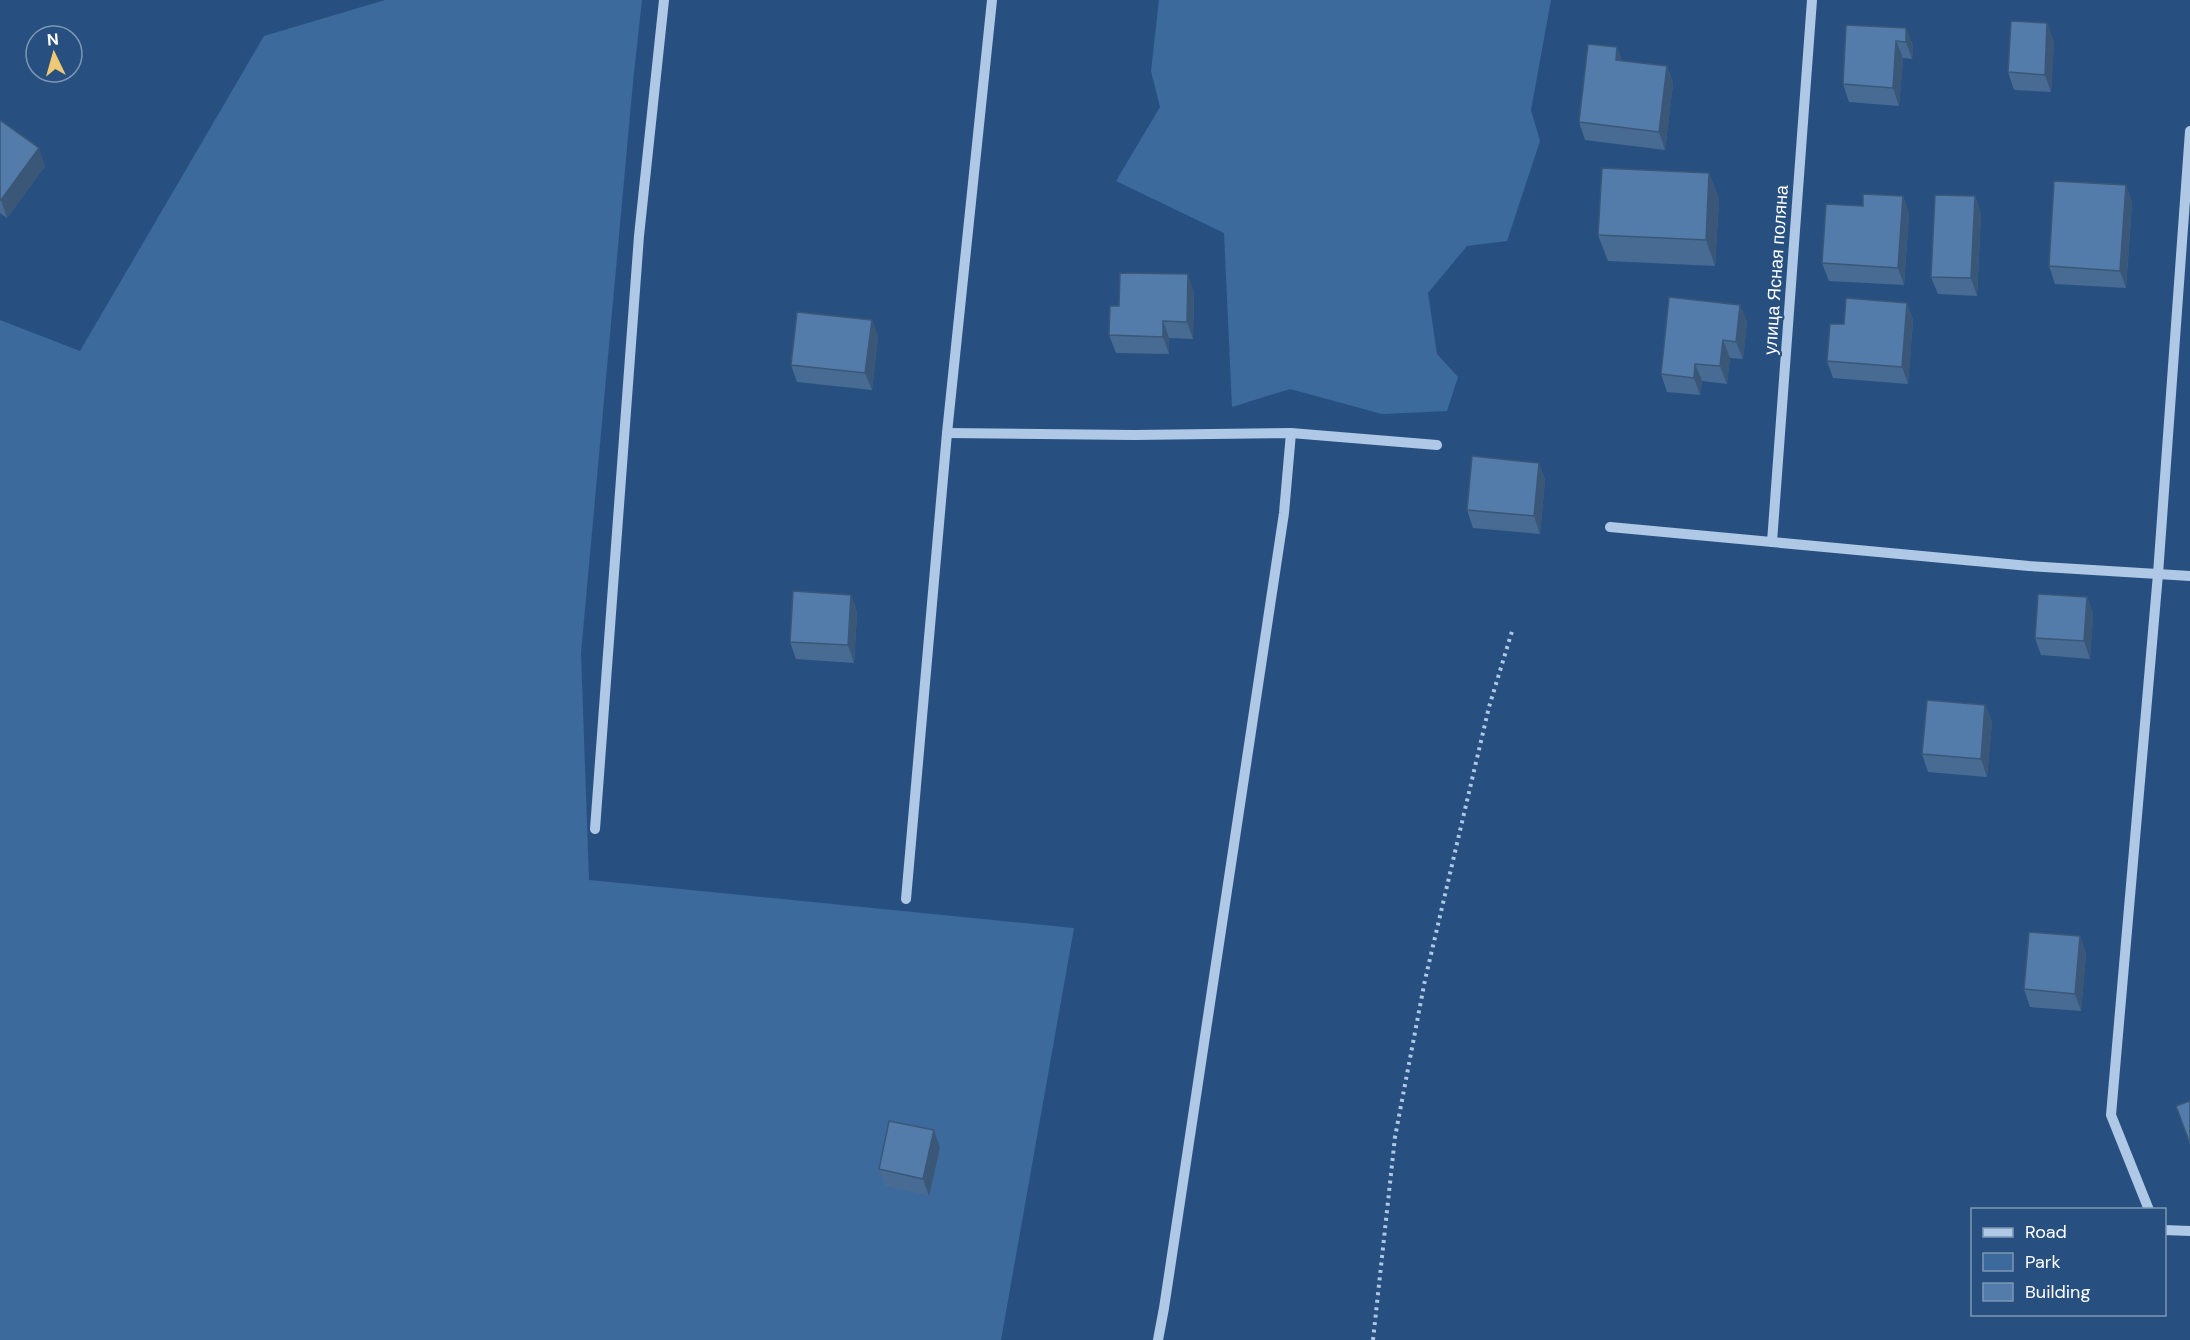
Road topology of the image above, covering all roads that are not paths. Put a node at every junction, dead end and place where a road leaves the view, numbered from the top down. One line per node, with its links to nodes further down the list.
1 (664, 0): 12 (lane)
2 (992, 0): 6 (lane)
3 (1812, 0): 9 (lane, улица Ясная поляна)
4 (2190, 131): 10 (lane)
5 (1291, 432): 6 (lane); 7 (lane); 17 (lane)
6 (947, 433): 13 (lane)
7 (1437, 445)
8 (1610, 527): 9 (lane)
9 (1772, 542): 10 (lane)
10 (2158, 574): 11 (lane); 14 (lane)
11 (2190, 576)
12 (595, 829)
13 (906, 899)
14 (2149, 1208)
15 (2166, 1230): 16 (lane)
16 (2190, 1231)
17 (1158, 1340)

